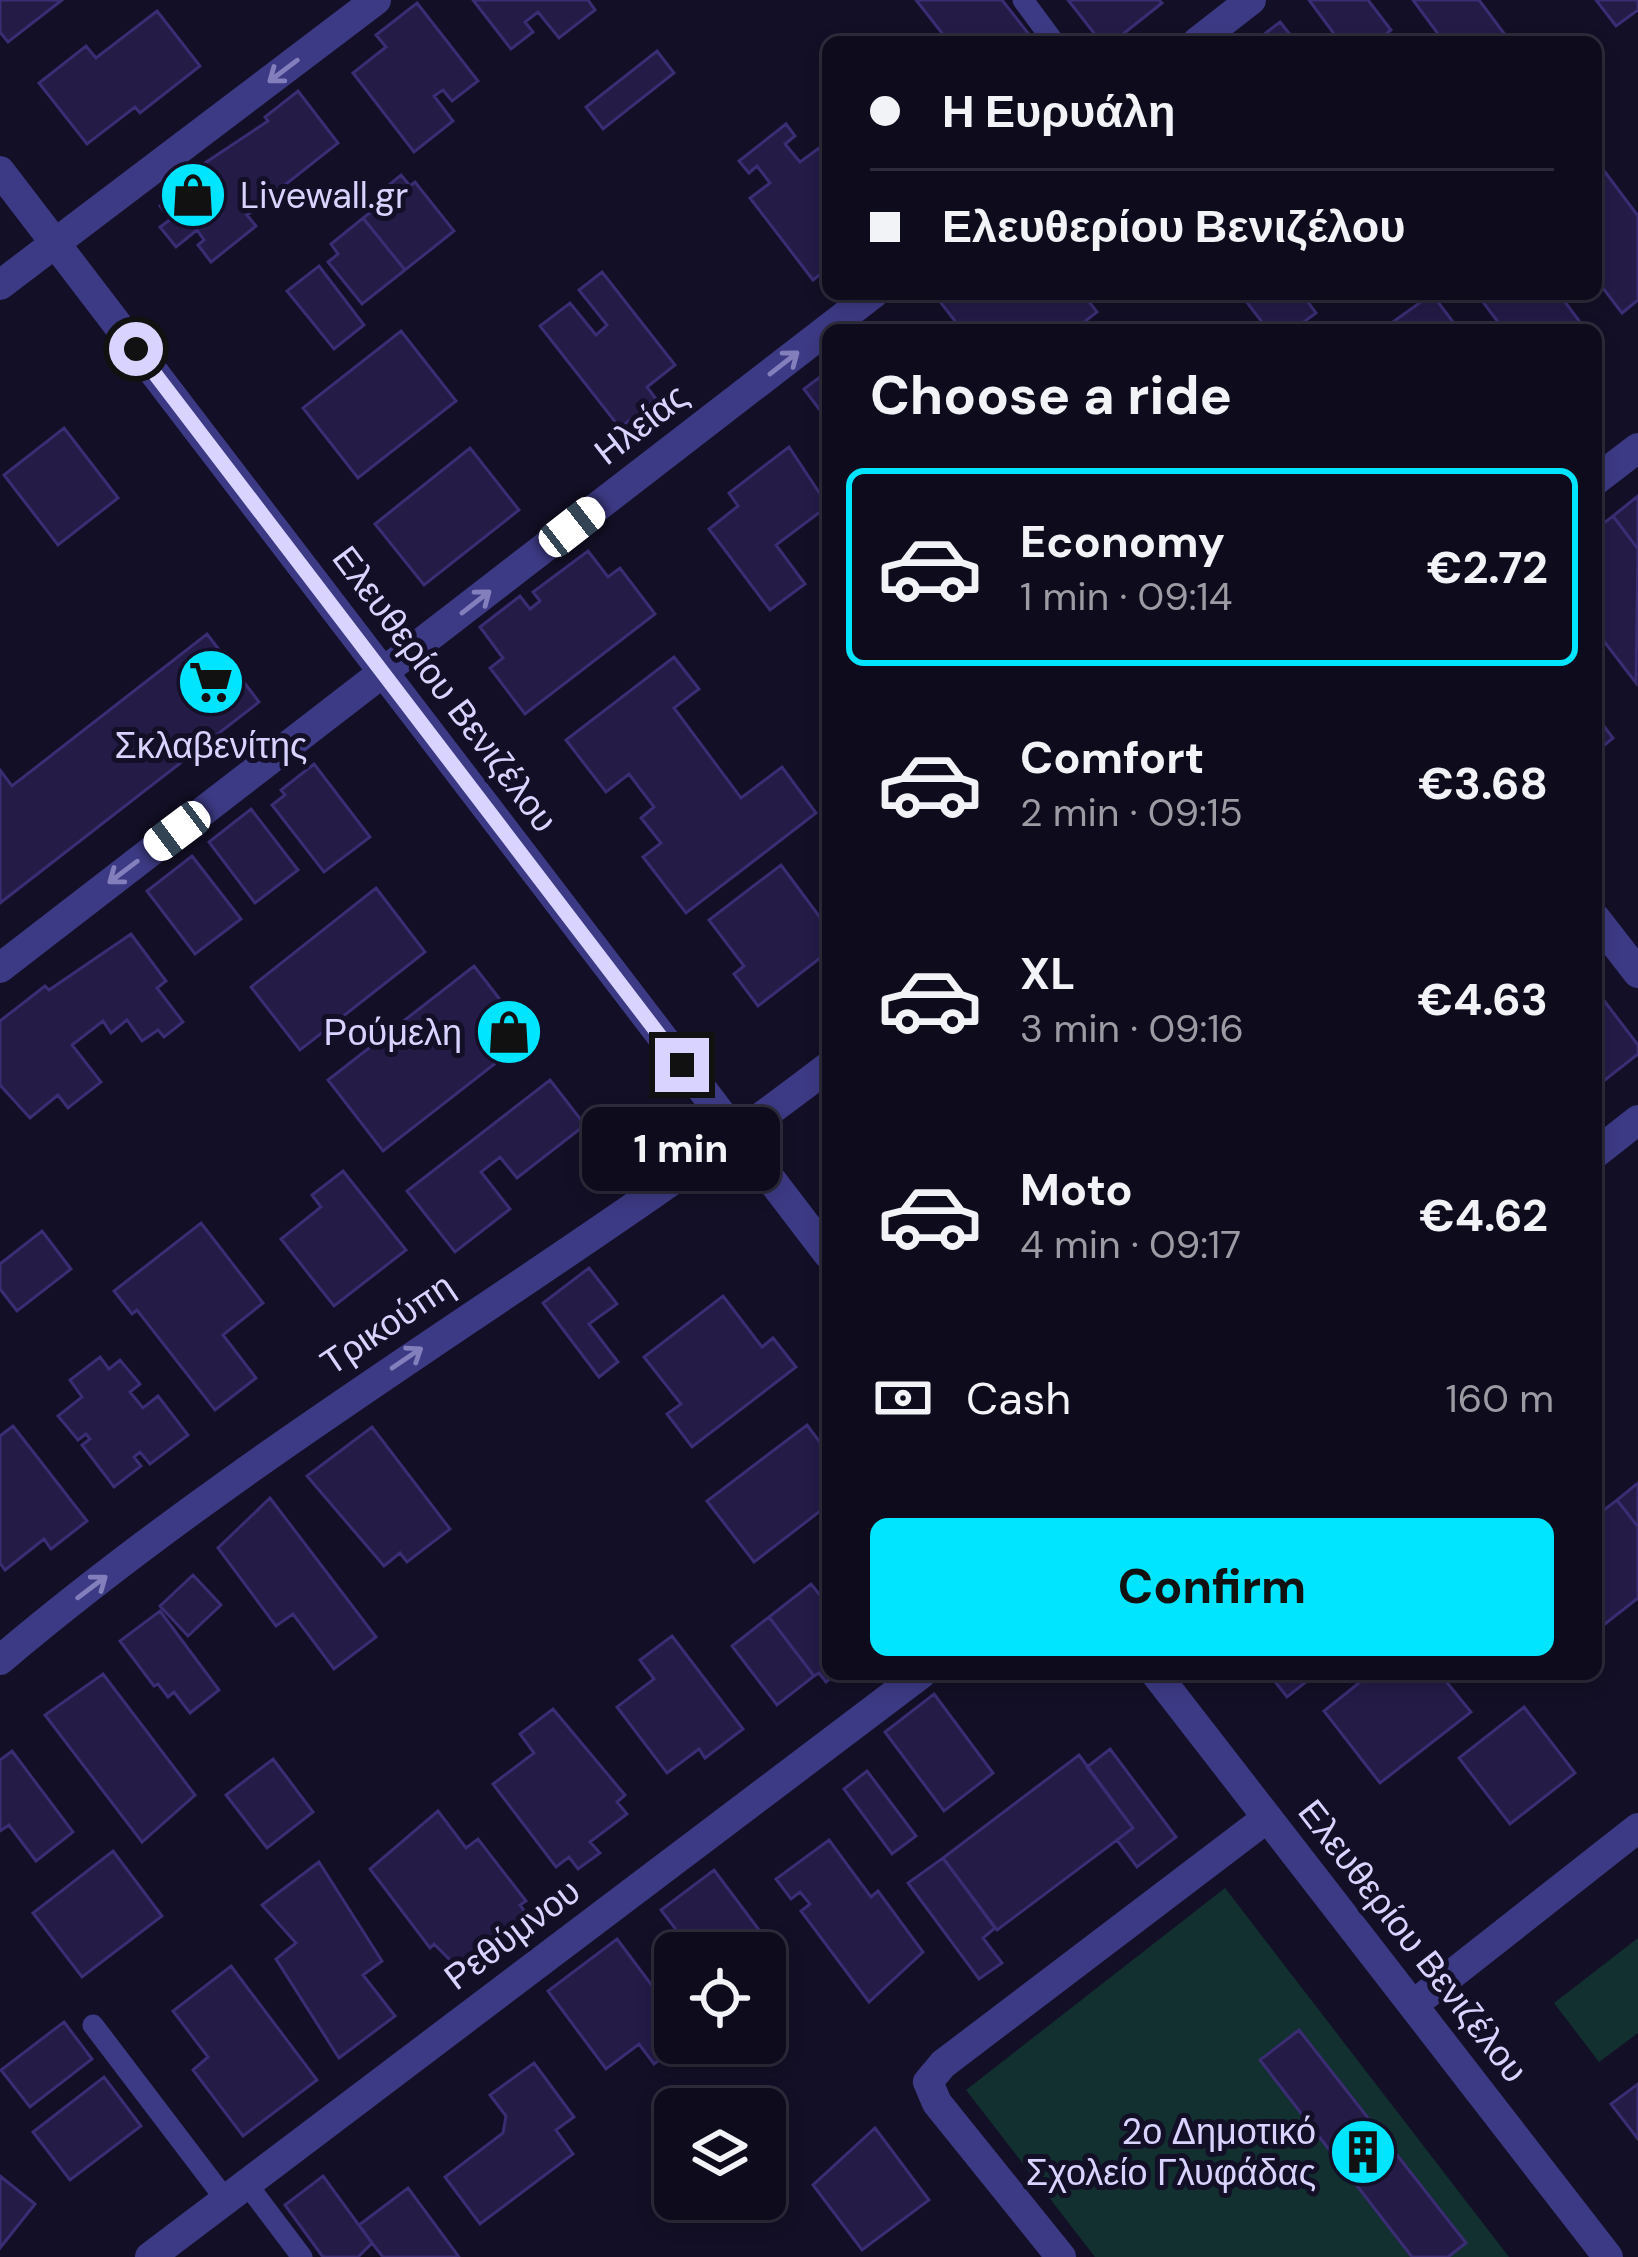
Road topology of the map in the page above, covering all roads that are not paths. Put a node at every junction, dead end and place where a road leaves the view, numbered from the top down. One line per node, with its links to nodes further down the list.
1 (376, 0): 7 (street, one-way to 7)
2 (1023, 0): 4 (lane)
3 (1251, 0): 5 (street)
4 (1050, 36)
5 (1205, 36)
6 (0, 171): 7 (street, Ελευθερίου Βενιζέλου)
7 (55, 243): 8 (street); 14 (street, Ελευθερίου Βενιζέλου)
8 (0, 285)
9 (864, 300): 10 (street, Ηλείας, one-way to 9)
10 (833, 324)
11 (822, 333): 14 (street, Ηλείας, one-way to 11)
12 (1638, 448): 13 (street)
13 (1602, 475)
14 (383, 674): 16 (street, Ηλείας, one-way to 16); 20 (street, Ελευθερίου Βενιζέλου)
15 (1602, 927): 17 (street)
16 (0, 968)
17 (1638, 973)
18 (822, 1072): 20 (street, Τρικούπη)
19 (1638, 1120): 21 (street)
20 (736, 1137): 22 (street, Ελευθερίου Βενιζέλου); 23 (street, Τρικούπη, one-way to 20)
21 (1602, 1148)
22 (822, 1246)
23 (0, 1660)
24 (913, 1680): 30 (street, Ρεθύμνου)
25 (1161, 1680): 26 (street, Ελευθερίου Βενιζέλου)
26 (1267, 1818): 28 (street, Ελευθερίου Βενιζέλου); 33 (street)
27 (1638, 1828): 28 (street)
28 (1413, 2006): 34 (street, Ελευθερίου Βενιζέλου)
29 (93, 2025): 30 (lane)
30 (236, 2192): 31 (street, Ρεθύμνου); 32 (lane)
31 (150, 2257)
32 (302, 2257)
33 (1061, 2257)
34 (1608, 2257)

